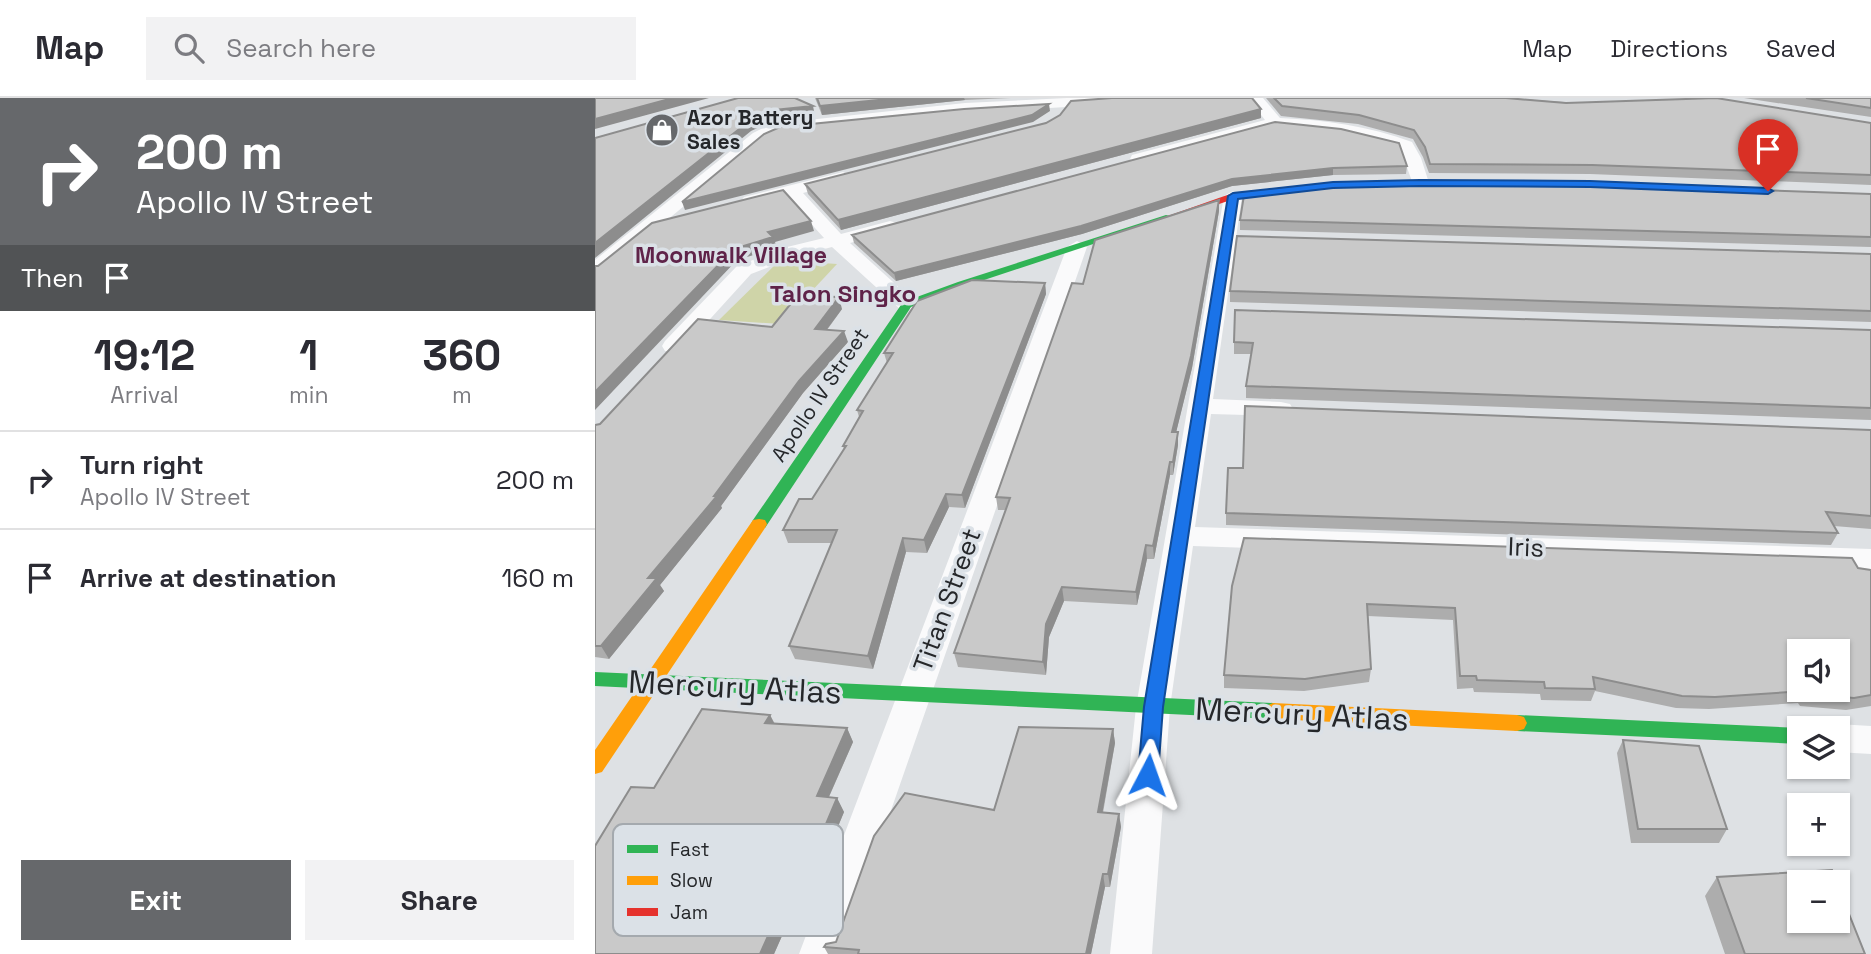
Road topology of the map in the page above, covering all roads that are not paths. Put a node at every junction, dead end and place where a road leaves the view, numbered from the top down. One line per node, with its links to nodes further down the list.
1 (1150, 98): 3 (street)
2 (1255, 98): 5 (street)
3 (1067, 101): 4 (street); 17 (street)
4 (1055, 119)
5 (1275, 122): 6 (street); 8 (street)
6 (1116, 165)
7 (856, 173): 12 (street)
8 (1420, 183)
9 (1472, 183): 10 (street)
10 (1666, 187)
11 (1308, 188): 13 (street)
12 (791, 190): 14 (street); 18 (street)
13 (1233, 196): 19 (street); 22 (street)
14 (738, 204)
15 (685, 218): 17 (street)
16 (903, 223): 18 (street)
17 (645, 228): 20 (street)
18 (837, 242): 21 (street); 24 (street)
19 (1077, 247): 21 (street); 31 (street, Titan Street)
20 (595, 271)
21 (907, 305): 30 (street, Apollo IV Street)
22 (1215, 311): 23 (street); 25 (street)
23 (1243, 312)
24 (660, 359)
25 (1200, 406): 26 (street); 27 (street)
26 (1298, 409)
27 (1180, 536): 28 (street, Iris); 32 (street)
28 (1871, 559)
29 (595, 679): 30 (street, Mercury Atlas)
30 (650, 683): 31 (street, Mercury Atlas); 36 (street, Apollo IV Street)
31 (912, 695): 32 (street, Mercury Atlas); 37 (street, Titan Street)
32 (1153, 707): 33 (street, Mercury Atlas); 40 (street)
33 (1787, 735)
34 (1850, 739): 35 (street)
35 (1871, 740)
36 (595, 766)
37 (843, 889)
38 (826, 936): 39 (street, Titan Street)
39 (820, 954)
40 (1131, 954)

